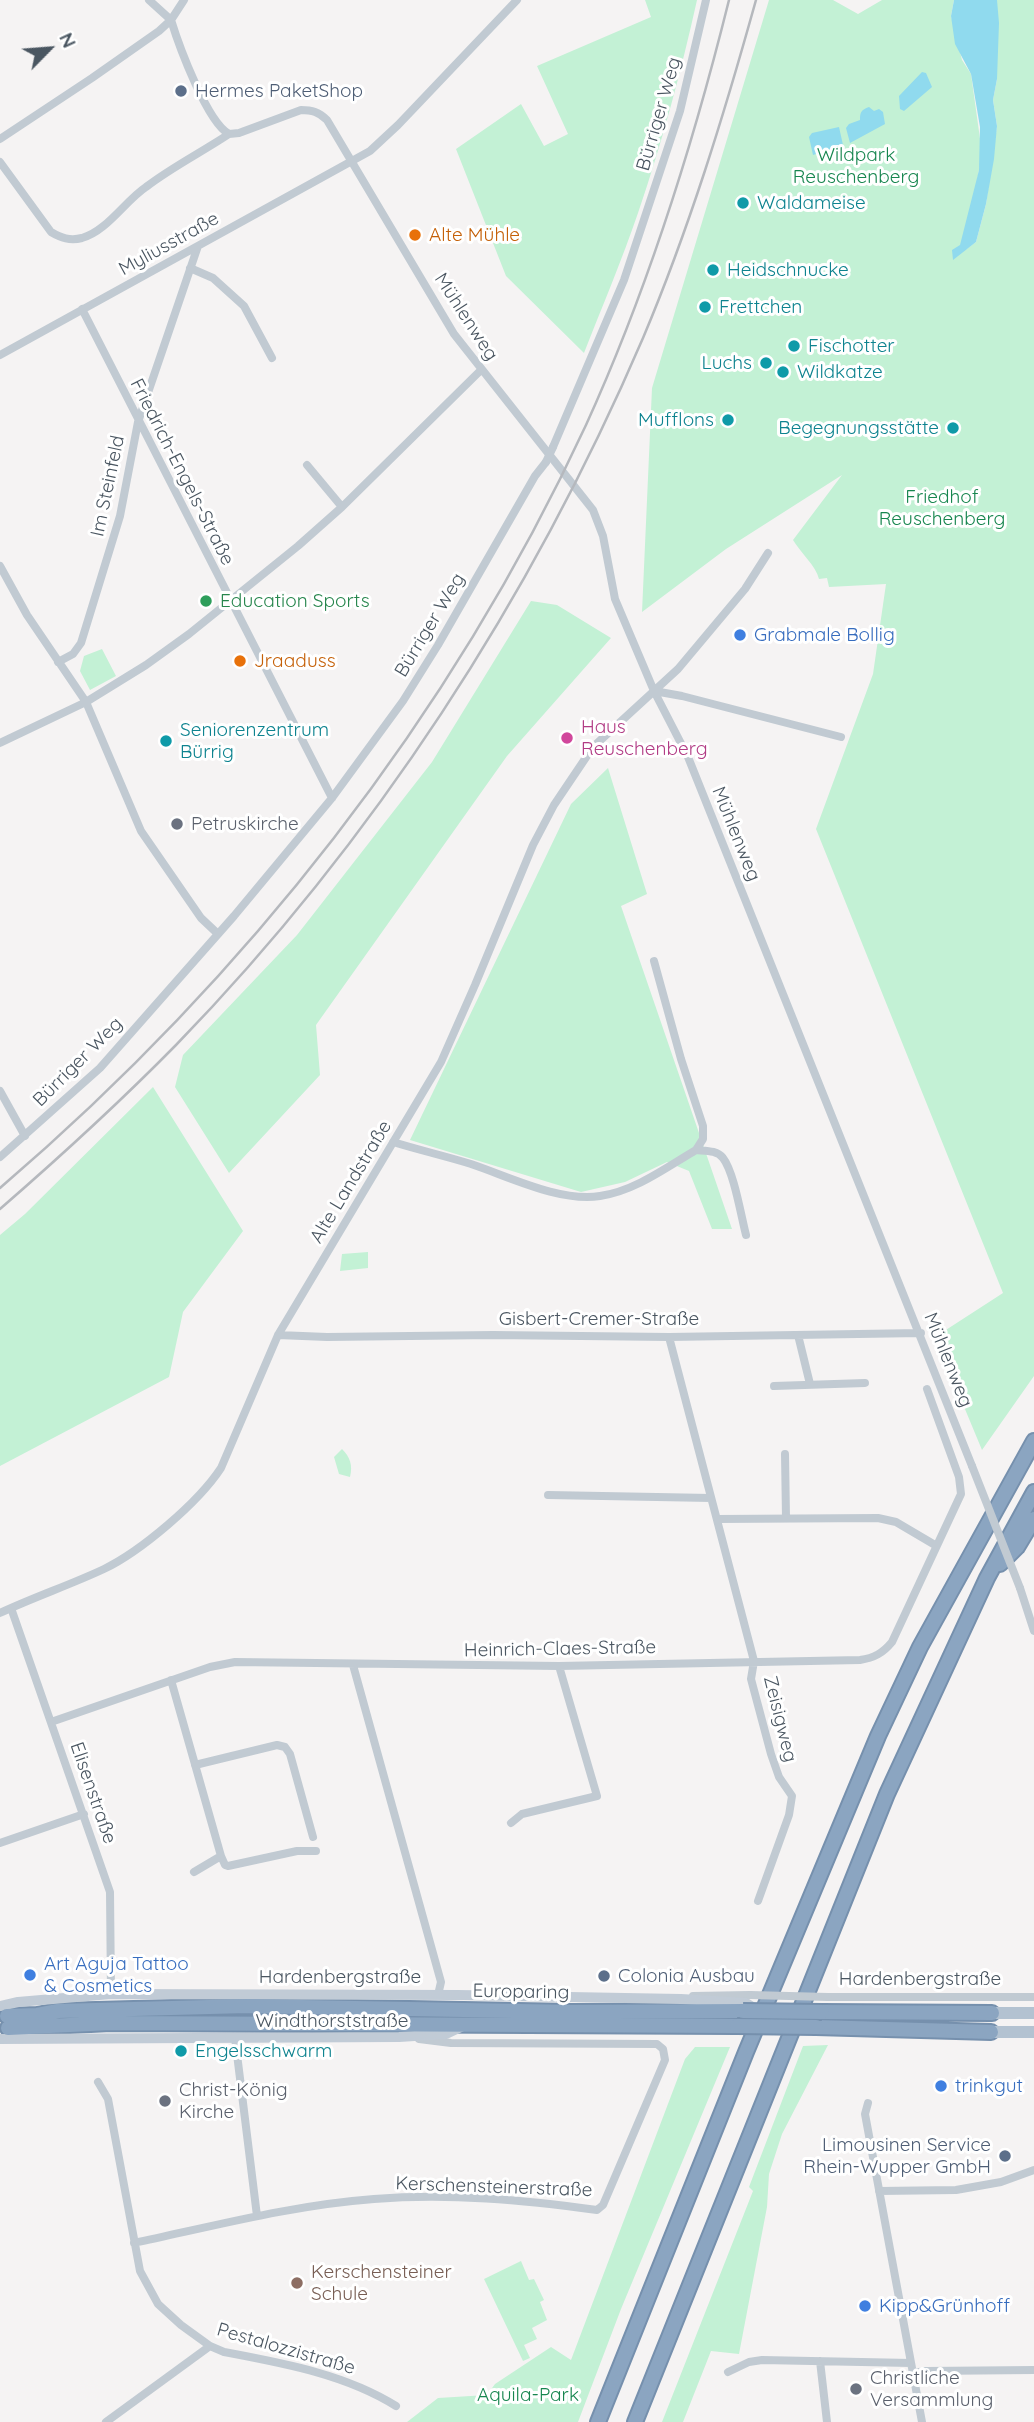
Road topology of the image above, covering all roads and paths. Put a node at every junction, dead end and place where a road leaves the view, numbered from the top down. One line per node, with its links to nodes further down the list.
1 (149, 0): 5 (street)
2 (184, 0): 5 (street)
3 (517, 0): 9 (street, Myliusstraße)
4 (706, 0): 27 (street, Bürriger Weg, bridge)
5 (171, 20): 6 (street); 7 (street)
6 (229, 134): 8 (street, Mühlenweg); 9 (street, Mühlenweg)
7 (0, 139)
8 (0, 162)
9 (353, 162): 10 (street, Myliusstraße); 15 (street, Mühlenweg)
10 (199, 245): 11 (street, Im Steinfeld); 12 (street, Myliusstraße)
11 (190, 268): 14 (street); 16 (street, Im Steinfeld)
12 (82, 309): 13 (street, Myliusstraße); 16 (street, Friedrich-Engels-Straße)
13 (0, 355)
14 (272, 358)
15 (481, 370): 18 (street); 23 (street, Mühlenweg)
16 (138, 422): 21 (street, Friedrich-Engels-Straße); 22 (street, Im Steinfeld)
17 (307, 465): 18 (street)
18 (342, 506): 21 (street)
19 (768, 553): 23 (street, Alte Landstraße)
20 (0, 566): 22 (street)
21 (230, 600): 24 (street); 27 (street, Friedrich-Engels-Straße)
22 (58, 662): 24 (street)
23 (654, 691): 25 (street); 32 (street, Alte Landstraße); 36 (street, Mühlenweg)
24 (86, 702): 26 (street); 28 (street)
25 (841, 737)
26 (0, 743)
27 (332, 798): 28 (street, Bürriger Weg)
28 (218, 934): 31 (street, Bürriger Weg)
29 (654, 961): 33 (street)
30 (0, 1091): 31 (street)
31 (25, 1136): 34 (street, Bürriger Weg)
32 (393, 1142): 33 (street); 37 (street, Alte Landstraße)
33 (696, 1150): 35 (street)
34 (0, 1157)
35 (746, 1235)
36 (921, 1333): 38 (street, Gisbert-Cremer-Straße); 57 (street, Mühlenweg, bridge)
37 (278, 1335): 39 (street, Gisbert-Cremer-Straße); 55 (street, Alte Landstraße)
38 (797, 1335): 39 (street, Gisbert-Cremer-Straße); 41 (street)
39 (669, 1337): 49 (street, Zeisigweg)
40 (865, 1383): 41 (street)
41 (810, 1384): 42 (street)
42 (774, 1385)
43 (928, 1389): 46 (street, Mühlenweg)
44 (1034, 1441): 99 (highway)
45 (785, 1454): 50 (street)
46 (959, 1478): 53 (street, Heinrich-Claes-Straße)
47 (1034, 1492): 54 (highway)
48 (548, 1495): 49 (street)
49 (711, 1498): 51 (street, Zeisigweg)
50 (786, 1518): 51 (street); 53 (street)
51 (717, 1519): 58 (street, Zeisigweg)
52 (1034, 1519): 54 (highway)
53 (936, 1545): 58 (street, Heinrich-Claes-Straße)
54 (987, 1578): 100 (highway)
55 (11, 1608): 56 (street, Alte Landstraße); 62 (street, Elisenstraße)
56 (0, 1613)
57 (1034, 1631)
58 (754, 1661): 60 (street, Heinrich-Claes-Straße); 71 (street, Zeisigweg)
59 (353, 1665): 60 (street, Heinrich-Claes-Straße); 61 (street, Heinrich-Claes-Straße); 73 (street)
60 (559, 1666): 65 (street)
61 (171, 1681): 62 (street, Heinrich-Claes-Straße); 63 (street)
62 (51, 1722): 64 (street, Elisenstraße)
63 (195, 1765): 66 (street); 69 (street)
64 (84, 1814): 67 (street); 72 (street, Elisenstraße)
65 (511, 1823)
66 (313, 1837)
67 (0, 1843)
68 (316, 1851): 69 (street)
69 (221, 1856): 70 (street)
70 (194, 1872)
71 (758, 1901)
72 (111, 1994): 73 (main road, Hardenbergstraße); 78 (main road, Hardenbergstraße)
73 (438, 1995): 75 (main road, Hardenbergstraße)
74 (1034, 1997): 75 (street, Hardenbergstraße, bridge)
75 (746, 2003): 76 (highway, Europaring, bridge); 78 (highway, Europaring)
76 (992, 2013): 77 (main road, Europaring)
77 (1034, 2013)
78 (4, 2022): 79 (highway, Europaring); 83 (main road, Windthorststraße)
79 (466, 2025): 80 (highway, Europaring, bridge); 82 (main road)
80 (991, 2032): 81 (main road, Europaring)
81 (1034, 2032)
82 (399, 2037): 83 (main road, Windthorststraße); 84 (street, Windthorststraße)
83 (235, 2038): 89 (street)
84 (663, 2049): 89 (street, Kerschensteinerstraße)
85 (98, 2082): 90 (street, Pestalozzistraße)
86 (868, 2104): 88 (street)
87 (1034, 2170): 88 (street)
88 (879, 2191): 93 (street)
89 (257, 2216): 90 (street, Kerschensteinerstraße)
90 (134, 2243): 91 (street, Pestalozzistraße)
91 (210, 2346): 97 (street, Pestalozzistraße); 98 (street)
92 (820, 2361): 93 (street); 95 (street); 101 (street)
93 (911, 2363): 96 (street)
94 (1034, 2370): 96 (street)
95 (728, 2372)
96 (912, 2374): 102 (street)
97 (396, 2406)
98 (106, 2422)
99 (598, 2422)
100 (635, 2422)
101 (827, 2422)
102 (922, 2422)

